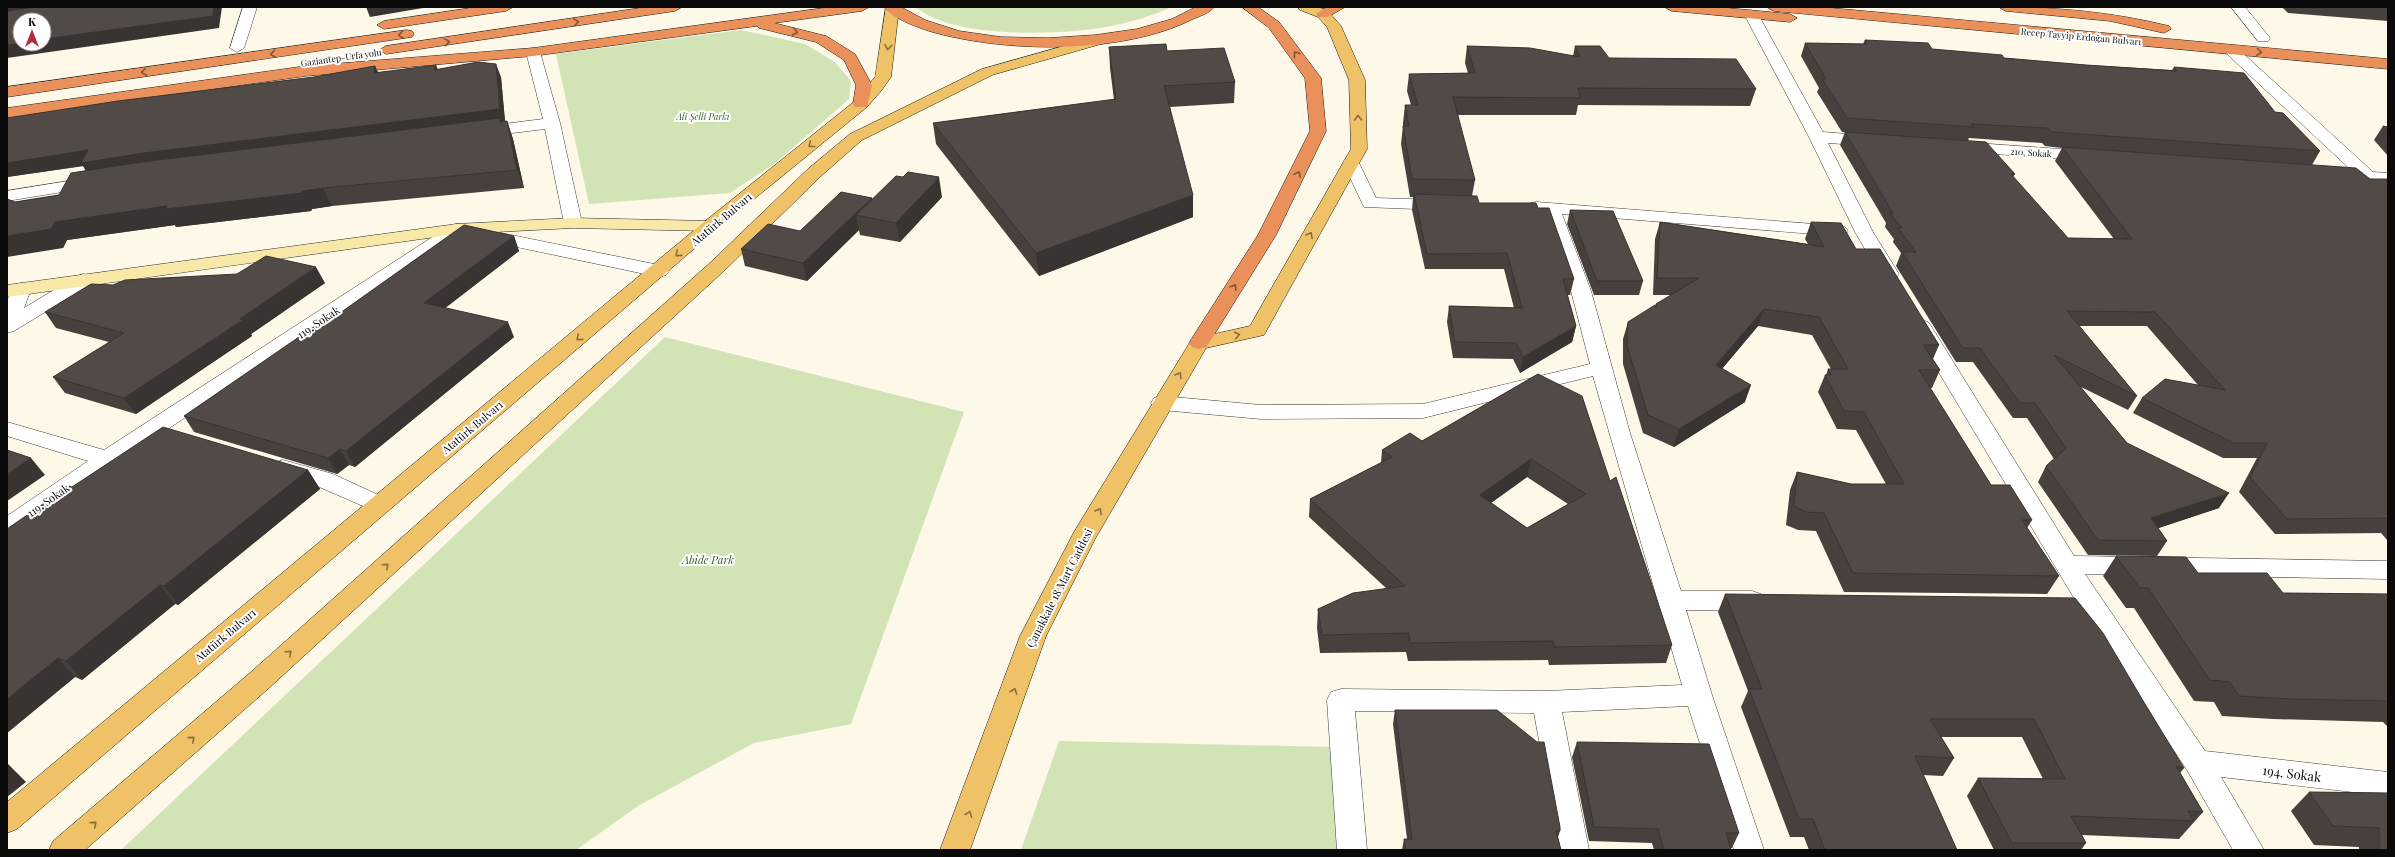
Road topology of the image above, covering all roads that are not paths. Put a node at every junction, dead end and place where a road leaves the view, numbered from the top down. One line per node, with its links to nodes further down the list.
1 (250, 7): 26 (street)
2 (506, 7): 16 (highway)
3 (592, 7): 33 (highway, Gaziantep-Urfa yolu, one-way to 33)
4 (675, 7): 35 (highway, Gaziantep-Urfa yolu, one-way to 4)
5 (796, 7): 31 (highway)
6 (862, 7): 19 (highway)
7 (887, 7): 22 (highway); 34 (main road, Atatürk Bulvarı, one-way to 34)
8 (1207, 7): 22 (highway)
9 (1249, 7): 61 (highway, one-way to 9)
10 (1305, 7): 17 (main road)
11 (1672, 7): 18 (highway)
12 (1774, 7): 25 (highway, Recep Tayyip Erdoğan Bulvarı)
13 (1922, 7): 20 (highway, Recep Tayyip Erdoğan Bulvarı)
14 (2006, 7): 20 (highway)
15 (2238, 7): 21 (street)
16 (456, 11): 26 (highway)
17 (1331, 11): 43 (main road, one-way to 17)
18 (1751, 14): 25 (highway); 39 (street)
19 (729, 25): 29 (highway); 34 (highway, one-way to 34)
20 (2164, 29): 21 (highway, Recep Tayyip Erdoğan Bulvarı)
21 (2263, 38): 23 (highway, Recep Tayyip Erdoğan Bulvarı)
22 (1103, 39): 80 (main road, one-way to 22)
23 (2278, 40)
24 (2341, 45): 28 (highway)
25 (2193, 46): 27 (highway, Recep Tayyip Erdoğan Bulvarı)
26 (237, 48): 32 (highway)
27 (2231, 50): 30 (highway, Recep Tayyip Erdoğan Bulvarı, one-way to 30); 45 (street)
28 (2388, 50)
29 (533, 52): 31 (highway); 37 (street)
30 (2388, 64)
31 (306, 71): 36 (highway)
32 (7, 81)
33 (7, 92)
34 (860, 104): 54 (main road, Atatürk Bulvarı, one-way to 54)
35 (7, 106)
36 (7, 113)
37 (552, 123): 38 (street); 53 (street)
38 (465, 134)
39 (1817, 137): 40 (street); 56 (street)
40 (1888, 142)
41 (1943, 146): 42 (street, 210. Sokak)
42 (2100, 157)
43 (1351, 163): 50 (street); 61 (main road, one-way to 43)
44 (2321, 173): 45 (street)
45 (2368, 176): 46 (street); 48 (street)
46 (2388, 178)
47 (106, 180): 49 (street)
48 (2388, 192)
49 (7, 196)
50 (1456, 205)
51 (1518, 207): 52 (street)
52 (1550, 207): 56 (street); 62 (street)
53 (573, 223): 54 (street); 55 (street)
54 (710, 226): 57 (main road, Atatürk Bulvarı, one-way to 57)
55 (457, 229): 57 (street); 58 (street); 65 (street, 119. Sokak)
56 (1864, 232): 71 (street)
57 (659, 271): 69 (main road, Atatürk Bulvarı, one-way to 69)
58 (84, 280): 59 (street); 60 (street)
59 (14, 290): 60 (street)
60 (7, 327)
61 (1199, 343): 63 (main road, Çanakkale 18 Mart Caddesi, one-way to 61)
62 (1601, 368): 63 (street); 73 (street)
63 (1162, 403): 81 (main road, Çanakkale 18 Mart Caddesi, one-way to 63)
64 (7, 429): 67 (street)
65 (155, 430): 66 (street); 67 (street, 119. Sokak)
66 (177, 436)
67 (107, 459): 70 (street, 119. Sokak)
68 (266, 462): 69 (street)
69 (379, 504): 79 (main road, Atatürk Bulvarı)
70 (7, 528)
71 (2066, 565): 72 (street); 77 (street)
72 (2388, 570)
73 (1671, 600): 74 (street); 75 (street)
74 (1774, 602)
75 (1698, 695): 76 (street); 84 (street)
76 (1546, 702): 82 (street); 83 (street)
77 (2197, 762): 78 (street, 194. Sokak); 85 (street)
78 (2388, 784)
79 (7, 820)
80 (64, 850)
81 (955, 850)
82 (1352, 850)
83 (1574, 850)
84 (1749, 850)
85 (2250, 850)

